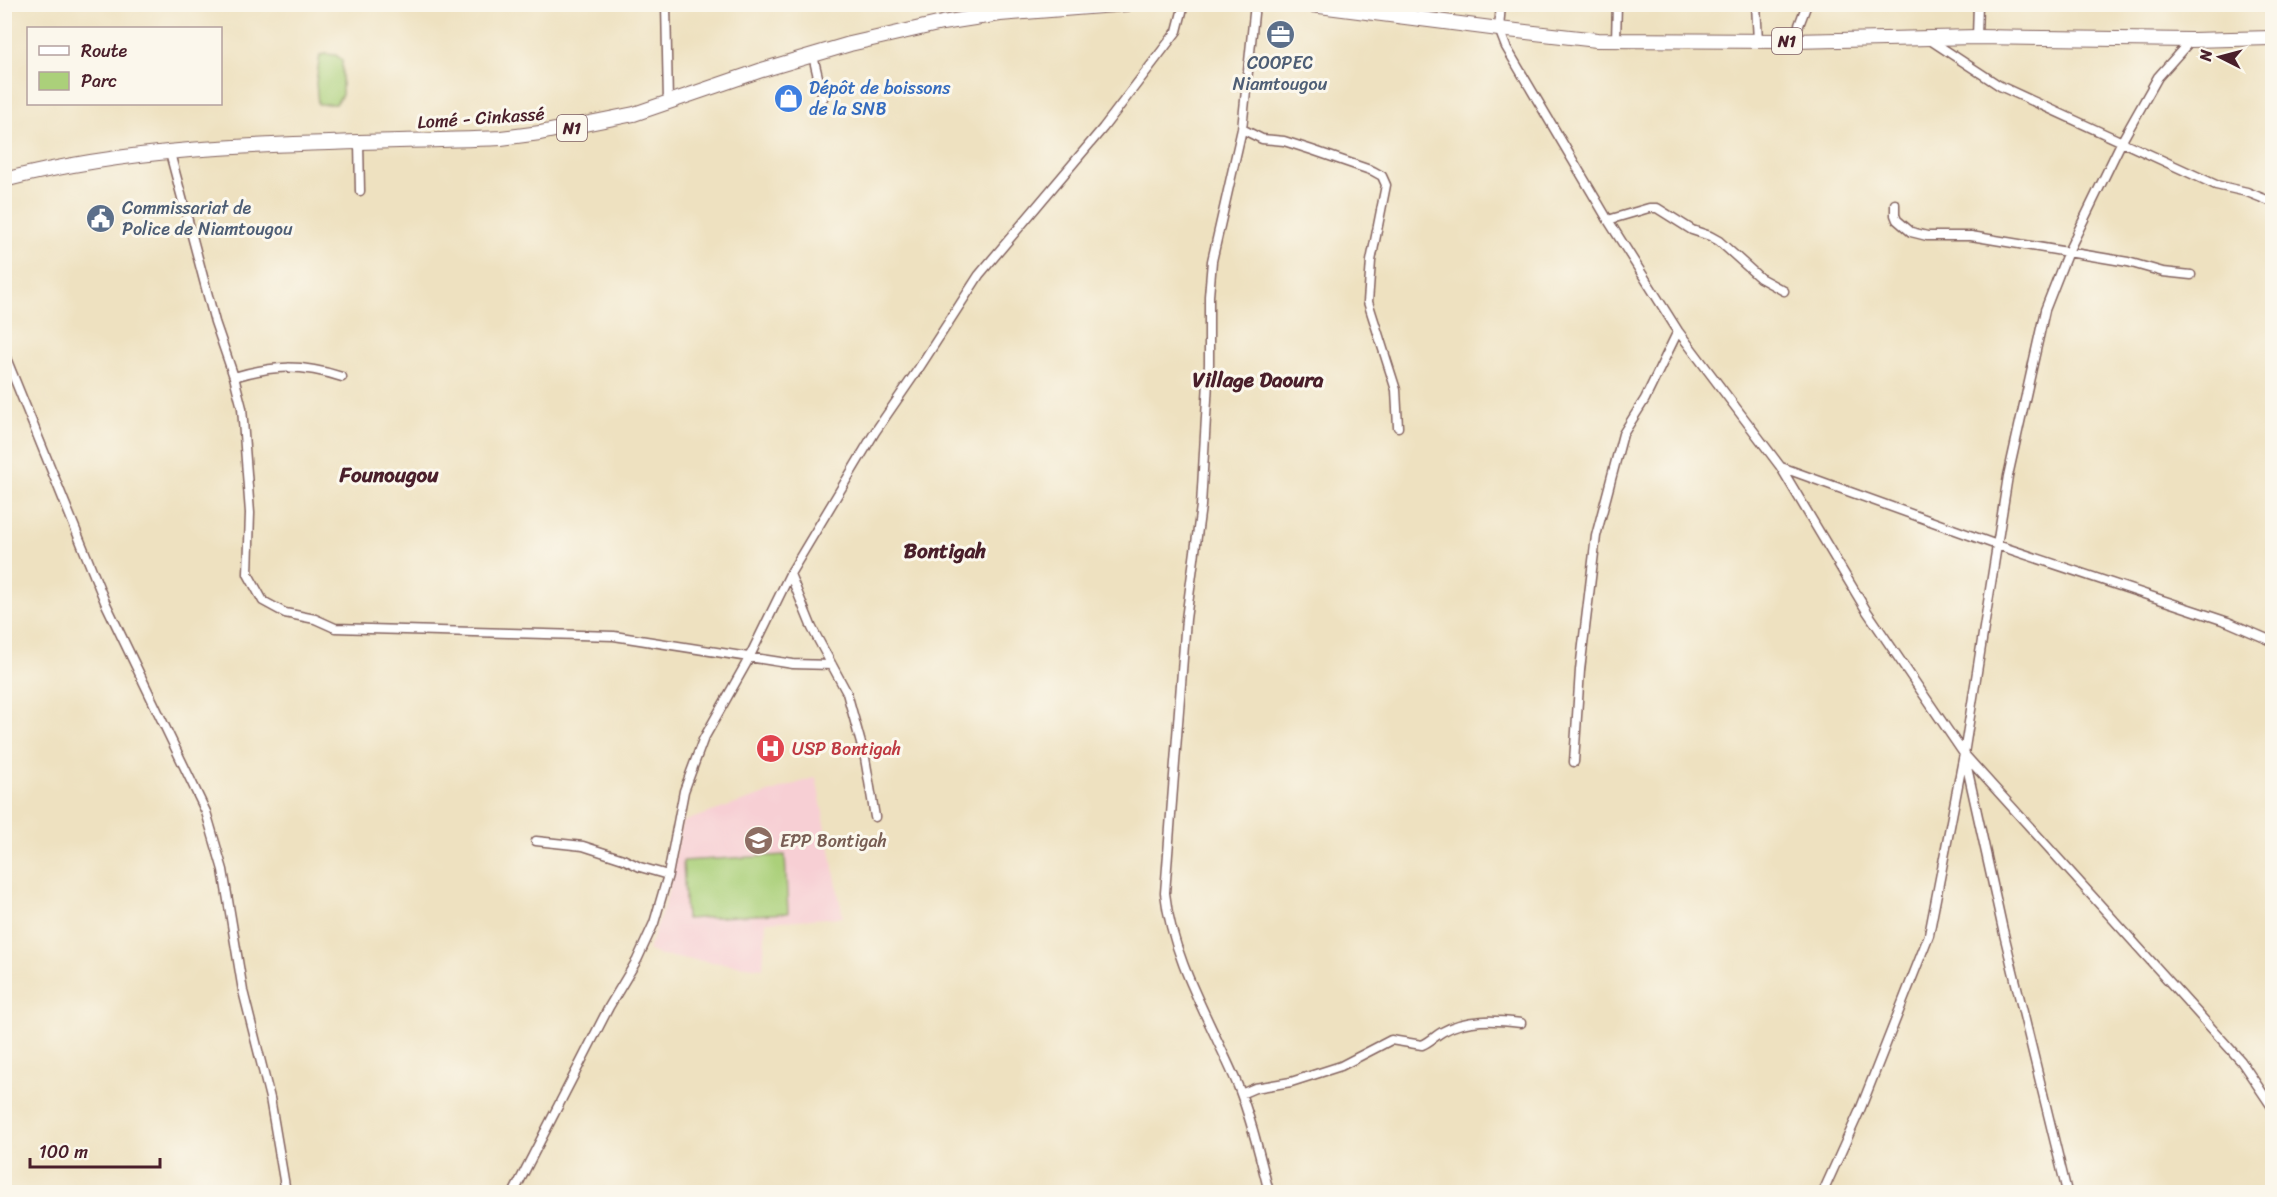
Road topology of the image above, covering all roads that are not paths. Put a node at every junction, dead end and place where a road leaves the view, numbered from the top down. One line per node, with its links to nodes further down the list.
1 (666, 4): 21 (street)
2 (1127, 4): 19 (highway, Lomé - Cinkassé / N1)
3 (1184, 4): 41 (street)
4 (1255, 4): 22 (street)
5 (1304, 4): 11 (highway, N1)
6 (1501, 4): 11 (street)
7 (1617, 4): 15 (street)
8 (1756, 4): 17 (street)
9 (1808, 4): 18 (street)
10 (1978, 4): 12 (street)
11 (1499, 30): 15 (highway, N1); 30 (street)
12 (1977, 37): 14 (highway, N1); 16 (highway, N1)
13 (2272, 38): 16 (highway, N1)
14 (1930, 39): 18 (highway, N1); 23 (street)
15 (1616, 40): 17 (highway, N1)
16 (2191, 40): 23 (street)
17 (1758, 41): 18 (highway, N1)
18 (1793, 41)
19 (813, 56): 20 (street); 21 (highway, Lomé - Cinkassé / N1)
20 (823, 98)
21 (668, 102): 24 (highway, Lomé - Cinkassé / N1)
22 (1242, 129): 38 (street); 51 (street)
23 (2122, 141): 28 (street); 31 (street)
24 (359, 143): 25 (highway, Lomé - Cinkassé / N1); 27 (street)
25 (170, 153): 26 (highway, Lomé - Cinkassé / N1); 36 (street)
26 (4, 180)
27 (360, 191)
28 (2272, 202)
29 (1895, 204): 31 (street)
30 (1608, 220): 33 (street); 34 (street)
31 (2067, 254): 32 (street); 40 (street)
32 (2191, 274)
33 (1784, 291)
34 (1678, 331): 39 (street); 46 (street)
35 (4, 353): 53 (street)
36 (234, 377): 37 (street); 43 (street)
37 (342, 377)
38 (1398, 427)
39 (1780, 466): 40 (street); 45 (street)
40 (1997, 545): 42 (street); 45 (street)
41 (790, 574): 43 (street); 44 (street)
42 (2272, 641)
43 (750, 655): 44 (street); 49 (street)
44 (832, 665): 47 (street)
45 (1964, 754): 52 (street); 56 (street); 57 (street)
46 (1574, 762)
47 (875, 817)
48 (536, 841): 49 (street)
49 (668, 875): 54 (street)
50 (1521, 1023): 51 (street)
51 (1241, 1094): 55 (street)
52 (2272, 1107)
53 (286, 1192)
54 (514, 1192)
55 (1269, 1192)
56 (1823, 1192)
57 (2067, 1192)

